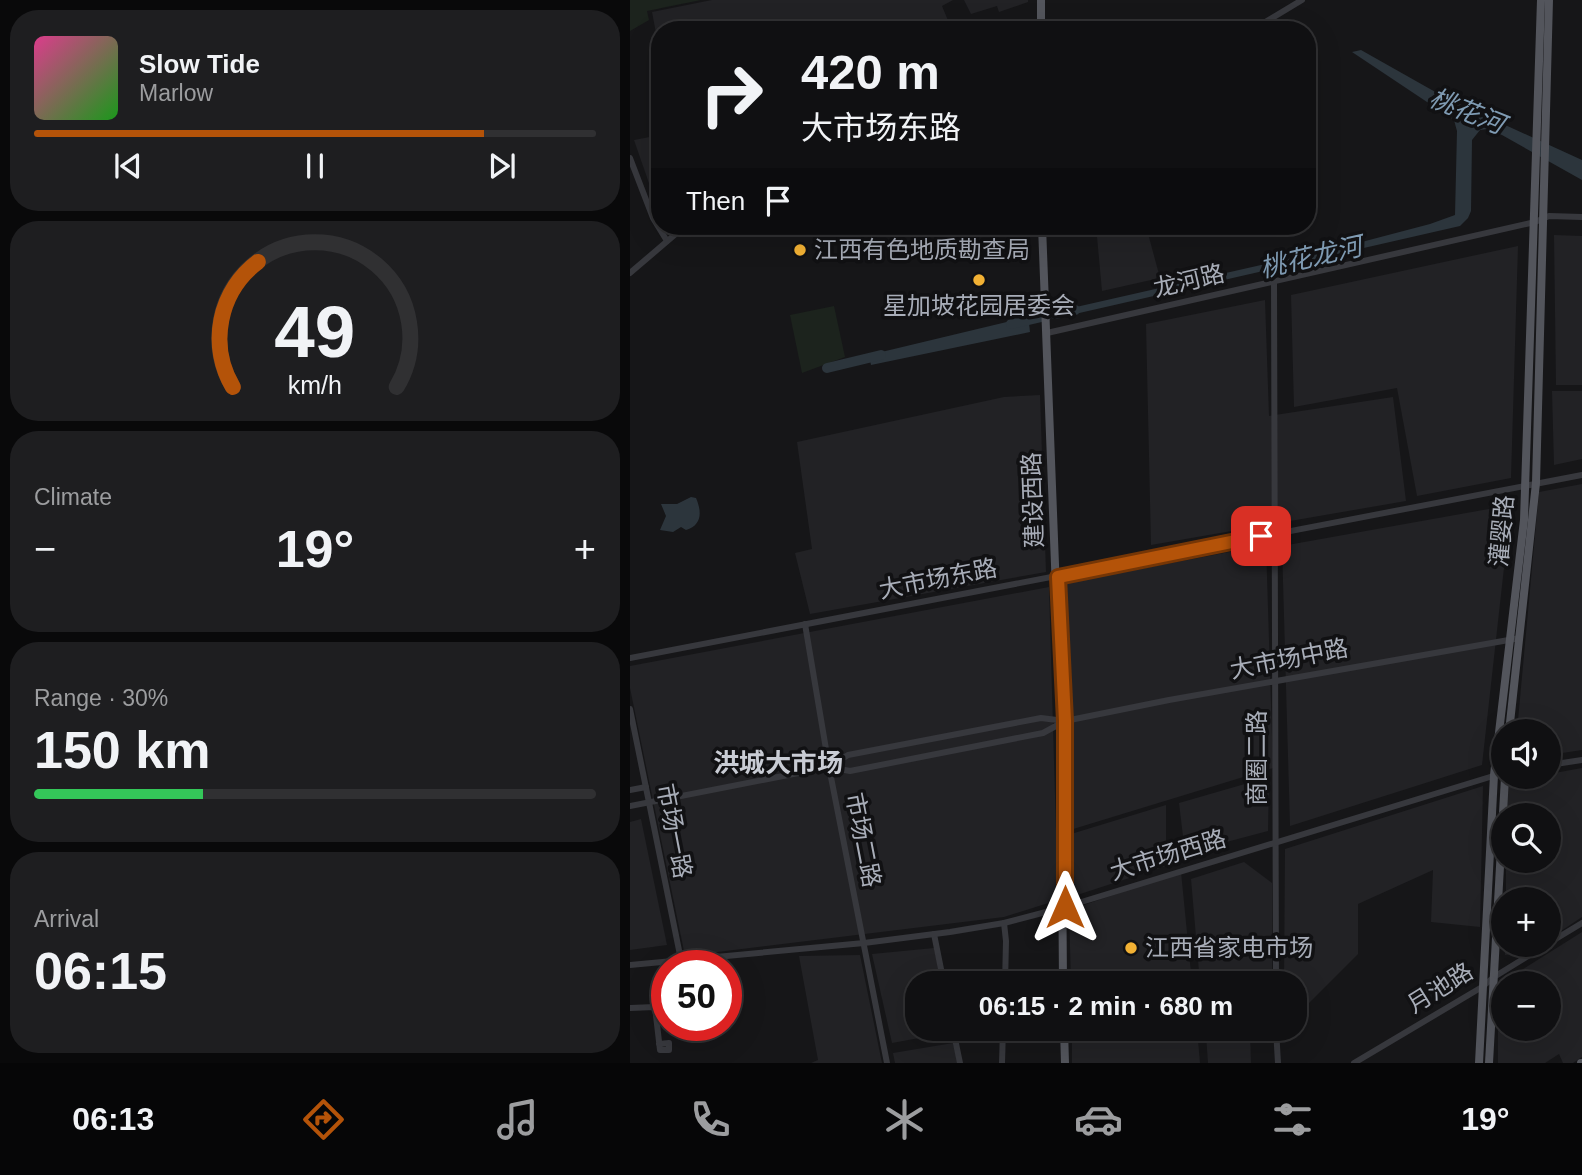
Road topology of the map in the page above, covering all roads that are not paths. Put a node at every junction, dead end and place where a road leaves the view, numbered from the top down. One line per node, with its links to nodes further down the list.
1 (1039, 0): 5 (main road)
2 (1302, 0): 6 (street)
3 (1541, 0): 10 (main road, 灌婴路)
4 (1549, 0): 10 (main road, 灌婴路)
5 (1039, 21)
6 (1267, 21)
7 (630, 158): 8 (street)
8 (651, 213)
9 (1582, 218): 10 (street, 龙河路)
10 (1539, 221): 16 (street, 龙河路); 19 (main road, 灌婴路); 20 (main road, 灌婴路)
11 (663, 235): 14 (street)
12 (674, 235): 14 (street)
13 (1044, 235): 17 (main road, 建设西路)
14 (667, 241): 15 (street)
15 (630, 273)
16 (1274, 281): 17 (street, 龙河路); 21 (street, 商圈二路)
17 (1049, 333): 22 (main road, 建设西路)
18 (1582, 475): 19 (street, 大市场东路)
19 (1536, 483): 20 (street, 大市场东路); 24 (main road, 灌婴路)
20 (1525, 485): 21 (street, 大市场东路); 25 (main road, 灌婴路)
21 (1275, 533): 22 (street, 大市场东路); 27 (street, 商圈二路)
22 (1056, 577): 23 (street, 大市场东路); 31 (main road, 建设西路)
23 (805, 624): 26 (street, 大市场东路); 34 (street, 市场二路)
24 (1520, 638): 25 (street, 大市场中路); 30 (main road, 灌婴路)
25 (1510, 640): 27 (street, 大市场中路); 29 (main road, 灌婴路)
26 (630, 658)
27 (1276, 680): 31 (street, 大市场中路); 42 (street, 商圈二路)
28 (630, 709): 36 (street, 市场一路)
29 (1505, 719)
30 (1511, 719)
31 (1062, 722): 34 (street, 大市场中路); 34 (street, 大市场中路); 43 (main road, 建设西路)
32 (1582, 760): 33 (street)
33 (1561, 763)
34 (829, 767): 40 (street, 大市场中路); 48 (street, 市场二路)
35 (1491, 778): 42 (street, 大市场西路)
36 (646, 787): 39 (street); 40 (street, 市场一路)
37 (1500, 789): 61 (main road, 灌婴路)
38 (1501, 789): 58 (main road, 灌婴路)
39 (630, 790)
40 (649, 802): 41 (street, 大市场中路); 49 (street, 市场一路)
41 (630, 806)
42 (1277, 841): 43 (street, 大市场西路); 57 (street, 商圈二路)
43 (1063, 908): 44 (street, 大市场西路); 56 (main road, 建设西路)
44 (1004, 923): 46 (street, 大市场西路); 55 (street)
45 (1582, 923): 47 (street, 月池路)
46 (934, 934): 48 (street, 大市场西路); 54 (street)
47 (1561, 936)
48 (863, 943): 50 (street, 大市场西路); 69 (street, 市场二路)
49 (679, 950)
50 (742, 954)
51 (1526, 957): 59 (street, 月池路)
52 (651, 963): 53 (street, 大市场西路)
53 (630, 965)
54 (941, 971)
55 (1005, 971)
56 (1065, 971)
57 (1276, 971)
58 (1494, 971)
59 (1504, 971)
60 (1491, 980): 61 (street, 月池路)
61 (1482, 987): 74 (street, 月池路); 75 (main road, 灌婴路)
62 (630, 1008): 68 (street)
63 (1491, 1029): 76 (main road, 灌婴路)
64 (955, 1041): 70 (street)
65 (1003, 1041): 71 (street)
66 (1066, 1041): 72 (main road)
67 (1277, 1041): 73 (street)
68 (659, 1044)
69 (887, 1063)
70 (960, 1063)
71 (1002, 1063)
72 (1067, 1063)
73 (1278, 1063)
74 (1354, 1063)
75 (1479, 1063)
76 (1489, 1063)

